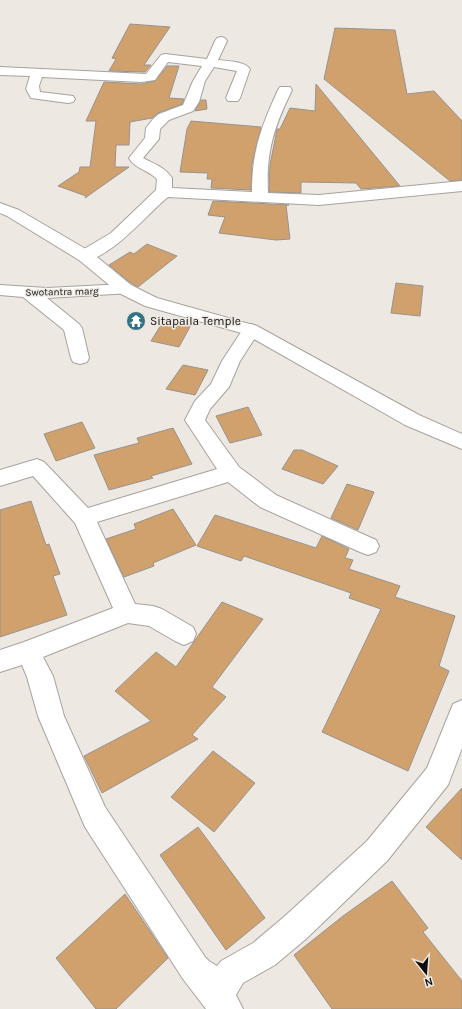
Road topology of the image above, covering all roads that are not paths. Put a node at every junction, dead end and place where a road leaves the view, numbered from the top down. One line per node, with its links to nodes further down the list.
1 (221, 41): 2 (street)
2 (209, 62): 4 (street); 6 (street); 9 (street)
3 (0, 70): 4 (street)
4 (38, 72): 7 (street)
5 (285, 90): 10 (street)
6 (233, 98)
7 (68, 99)
8 (462, 186): 10 (street)
9 (164, 192): 10 (street); 12 (street)
10 (260, 196)
11 (0, 208): 12 (street)
12 (85, 256): 13 (street)
13 (125, 289): 15 (street, Swotantra marg); 16 (street)
14 (0, 290): 15 (street, Swotantra marg)
15 (28, 292): 17 (street)
16 (251, 330): 18 (street); 19 (street)
17 (80, 358)
18 (462, 442)
19 (231, 473): 21 (street); 22 (street)
20 (0, 478): 21 (street)
21 (84, 518): 23 (street)
22 (368, 546)
23 (127, 613): 24 (street); 25 (street)
24 (184, 634)
25 (28, 652): 26 (street); 28 (street)
26 (0, 661)
27 (462, 712): 28 (street)
28 (194, 968): 29 (street)
29 (227, 1009)

